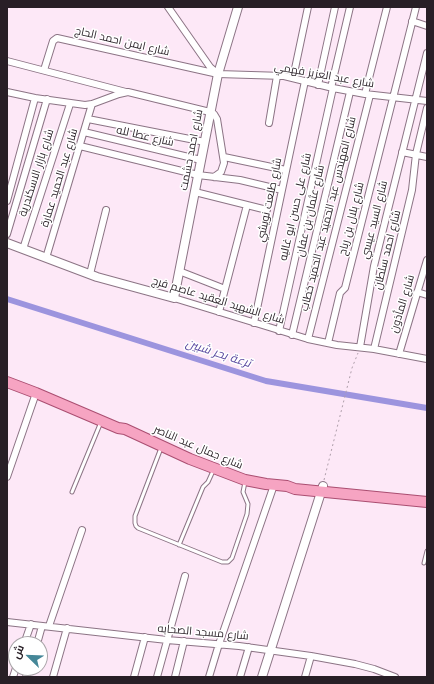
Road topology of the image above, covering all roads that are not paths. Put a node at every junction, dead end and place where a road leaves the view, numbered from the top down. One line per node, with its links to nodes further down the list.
1 (168, 7): 13 (street)
2 (238, 7): 13 (street, شارع احمد حشمت)
3 (308, 7): 15 (street)
4 (335, 7): 17 (street)
5 (350, 7): 18 (street, شارع على حسن ابو غاليه)
6 (386, 7): 22 (street, شارع المهندس عبد الحميد عبد الحميد خطاب)
7 (416, 7): 8 (street, شارع بلال بن رباح)
8 (412, 21): 9 (street); 23 (street, شارع بلال بن رباح)
9 (427, 26)
10 (427, 53): 25 (street, شارع السيد عيسي)
11 (7, 61): 12 (street)
12 (44, 70): 13 (street, شارع ايمن احمد الحاج); 19 (street)
13 (218, 74): 14 (street, شارع عبد العزيز فهمي); 31 (street, شارع احمد حشمت)
14 (277, 76): 15 (street, شارع عبد العزيز فهمي); 33 (street)
15 (293, 78): 16 (street, شارع عبد العزيز فهمي)
16 (305, 81): 17 (street, شارع عبد العزيز فهمي); 42 (street, شارع طلعت نويشي)
17 (318, 85): 18 (street, شارع عبد العزيز فهمي)
18 (332, 88): 20 (street, شارع عبد العزيز فهمي); 64 (street, شارع على حسن ابو غاليه)
19 (128, 92): 29 (street); 31 (street)
20 (350, 92): 22 (street, شارع عبد العزيز فهمي); 65 (street, شارع عثمان بن عفان)
21 (7, 94): 24 (street)
22 (368, 94): 23 (street, شارع عبد العزيز فهمي); 66 (street, شارع المهندس عبد الحميد عبد الحميد خطاب)
23 (392, 97): 25 (street, شارع عبد العزيز فهمي); 67 (street, شارع بلال بن رباح)
24 (35, 98): 26 (street); 47 (street)
25 (415, 99): 27 (street, شارع عبد العزيز فهمي); 37 (street, شارع السيد عيسي)
26 (47, 100): 28 (street); 51 (street)
27 (427, 101)
28 (70, 104): 29 (street); 53 (street, شارع بازار الاسكندرية)
29 (92, 104): 32 (street, شارع عبد الحميد عمارة)
30 (427, 108): 38 (street, شارع احمد سلطان)
31 (210, 112): 35 (street, شارع احمد حشمت); 39 (street)
32 (88, 119): 34 (street, شارع عبد الحميد عمارة); 35 (street)
33 (269, 123)
34 (84, 132): 36 (street, شارع عبد الحميد عمارة); 41 (street, شارع عطا لله)
35 (205, 142): 41 (street, شارع احمد حشمت)
36 (80, 146): 43 (street); 54 (street, شارع عبد الحميد عمارة)
37 (402, 152): 38 (street); 68 (street, شارع السيد عيسي)
38 (416, 154): 40 (street); 69 (street, شارع احمد سلطان)
39 (224, 157): 42 (street); 44 (street)
40 (427, 157)
41 (201, 160): 43 (street, شارع احمد حشمت)
42 (286, 170): 45 (street, شارع طلعت نويشي)
43 (198, 175): 44 (street); 46 (street, شارع احمد حشمت)
44 (214, 177): 45 (street)
45 (282, 190): 63 (street, شارع طلعت نويشي)
46 (195, 192): 48 (street); 56 (street, شارع احمد حشمت)
47 (7, 201)
48 (247, 205): 50 (street); 58 (street)
49 (106, 210): 57 (street)
50 (267, 210)
51 (7, 234)
52 (7, 243): 53 (street, شارع الشهيد العقيد عاصم فرج)
53 (23, 249): 54 (street, شارع الشهيد العقيد عاصم فرج)
54 (46, 258): 57 (street, شارع الشهيد العقيد عاصم فرج)
55 (427, 260): 59 (street, شارع المأذون)
56 (179, 271): 58 (street); 61 (street, شارع احمد حشمت)
57 (90, 274): 61 (street, شارع الشهيد العقيد عاصم فرج)
58 (225, 288): 62 (street)
59 (417, 292): 60 (street); 70 (street, شارع المأذون)
60 (427, 295)
61 (174, 298): 62 (street, شارع الشهيد العقيد عاصم فرج)
62 (219, 312): 63 (street, شارع الشهيد العقيد عاصم فرج)
63 (254, 323): 64 (street, شارع الشهيد العقيد عاصم فرج)
64 (279, 331): 65 (street, شارع الشهيد العقيد عاصم فرج)
65 (292, 335): 66 (street, شارع الشهيد العقيد عاصم فرج)
66 (308, 339): 67 (street, شارع الشهيد العقيد عاصم فرج)
67 (328, 343): 68 (street, شارع الشهيد العقيد عاصم فرج)
68 (360, 347): 69 (street, شارع الشهيد العقيد عاصم فرج)
69 (374, 349): 70 (street, شارع الشهيد العقيد عاصم فرج)
70 (399, 354): 71 (street, شارع الشهيد العقيد عاصم فرج)
71 (427, 359)
72 (7, 382): 73 (main road, شارع جمال عبد الناصر); 75 (main road, شارع جمال عبد الناصر)
73 (36, 393): 74 (main road, شارع جمال عبد الناصر); 78 (street)
74 (102, 421): 75 (main road, شارع جمال عبد الناصر); 82 (lane)
75 (125, 429): 76 (main road, شارع جمال عبد الناصر)
76 (162, 446): 77 (main road, شارع جمال عبد الناصر); 86 (lane)
77 (214, 468): 79 (main road, شارع جمال عبد الناصر); 86 (lane)
78 (7, 477)
79 (245, 480): 80 (main road, شارع جمال عبد الناصر); 86 (lane)
80 (274, 485): 81 (main road, شارع جمال عبد الناصر); 99 (street)
81 (322, 489): 83 (main road, شارع جمال عبد الناصر); 84 (main road, شارع جمال عبد الناصر); 101 (street)
82 (72, 492)
83 (427, 497)
84 (427, 502)
85 (82, 530): 92 (street)
86 (179, 545)
87 (427, 552): 88 (lane)
88 (424, 563)
89 (186, 576): 97 (street)
90 (7, 622): 91 (street, شارع مسجد الصحابه)
91 (31, 624): 92 (street, شارع مسجد الصحابه); 94 (street)
92 (46, 626): 93 (street, شارع مسجد الصحابه); 95 (street)
93 (67, 628): 96 (street, شارع مسجد الصحابه); 103 (street)
94 (27, 636)
95 (40, 636)
96 (145, 638): 97 (street, شارع مسجد الصحابه); 104 (street)
97 (167, 640): 98 (street, شارع مسجد الصحابه); 105 (street)
98 (184, 641): 99 (street, شارع مسجد الصحابه); 106 (street)
99 (219, 644): 100 (street, شارع مسجد الصحابه); 107 (street)
100 (249, 647): 101 (street, شارع مسجد الصحابه); 108 (street)
101 (270, 650): 102 (street, شارع مسجد الصحابه); 109 (street)
102 (311, 656): 110 (street); 111 (street, شارع مسجد الصحابه)
103 (53, 677)
104 (134, 677)
105 (157, 677)
106 (175, 677)
107 (209, 677)
108 (240, 677)
109 (262, 677)
110 (305, 677)
111 (395, 677)

